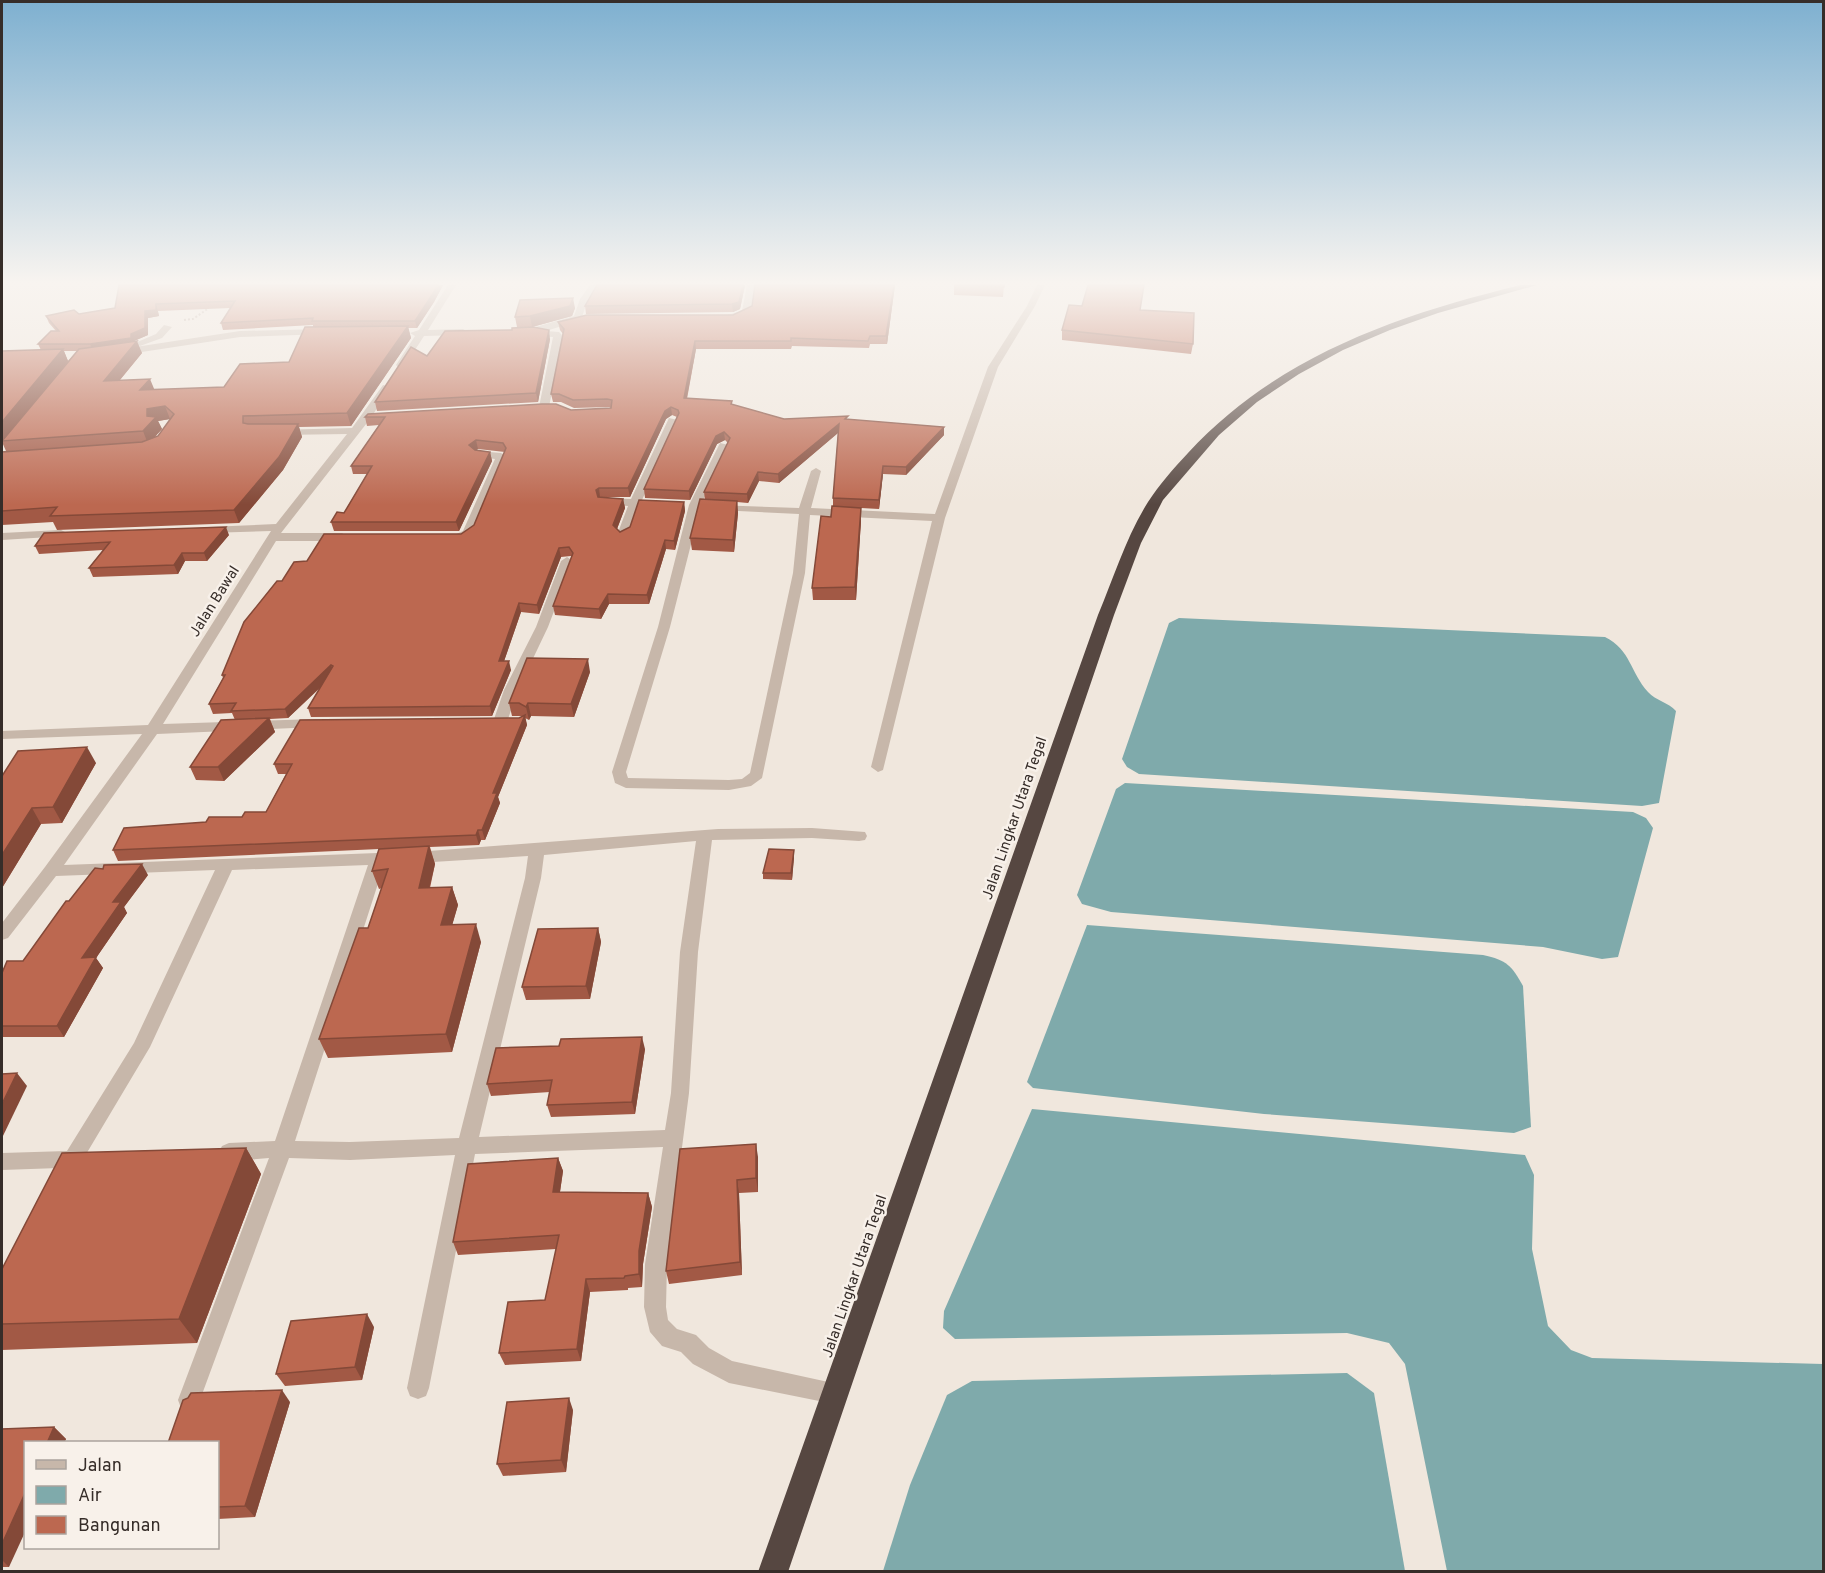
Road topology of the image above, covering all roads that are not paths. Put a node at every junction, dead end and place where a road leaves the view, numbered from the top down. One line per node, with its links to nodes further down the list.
1 (405, 358): 7 (street, Jalan Bawal)
2 (555, 358): 5 (street)
3 (998, 358): 18 (street)
4 (1318, 358): 48 (highway, Jalan Lingkar Utara Tegal)
5 (532, 407)
6 (385, 415): 7 (street)
7 (366, 417): 9 (street, Jalan Bawal)
8 (673, 420): 15 (street)
9 (355, 431): 10 (street); 20 (street, Jalan Bawal)
10 (264, 432)
11 (724, 445): 16 (street)
12 (478, 454): 25 (street)
13 (816, 471): 17 (street)
14 (604, 501): 15 (street)
15 (634, 504): 16 (street); 22 (street)
16 (685, 505): 17 (street); 17 (street)
17 (805, 511): 18 (street)
18 (939, 518): 31 (street)
19 (197, 530): 20 (street)
20 (276, 532): 24 (street); 29 (street, Jalan Bawal)
21 (78, 534): 23 (street)
22 (623, 535)
23 (2, 537)
24 (359, 537)
25 (442, 538)
26 (567, 561): 27 (street)
27 (500, 722)
28 (331, 723): 29 (street)
29 (153, 729): 30 (street); 37 (street, Jalan Bawal)
30 (2, 735)
31 (878, 766)
32 (705, 835): 33 (street); 34 (street); 39 (street)
33 (859, 836)
34 (537, 850): 35 (street); 40 (street)
35 (378, 859): 36 (street); 41 (street)
36 (228, 863): 37 (street); 44 (street)
37 (51, 871): 38 (street, Jalan Bawal)
38 (2, 934)
39 (675, 1138): 40 (street); 48 (street)
40 (468, 1147): 41 (street); 47 (street)
41 (282, 1149): 42 (street); 49 (street)
42 (212, 1152)
43 (95, 1158): 44 (street)
44 (71, 1160): 45 (street); 46 (street)
45 (2, 1162)
46 (61, 1180)
47 (418, 1388)
48 (834, 1393): 50 (highway, Jalan Lingkar Utara Tegal)
49 (189, 1400)
50 (773, 1572)

